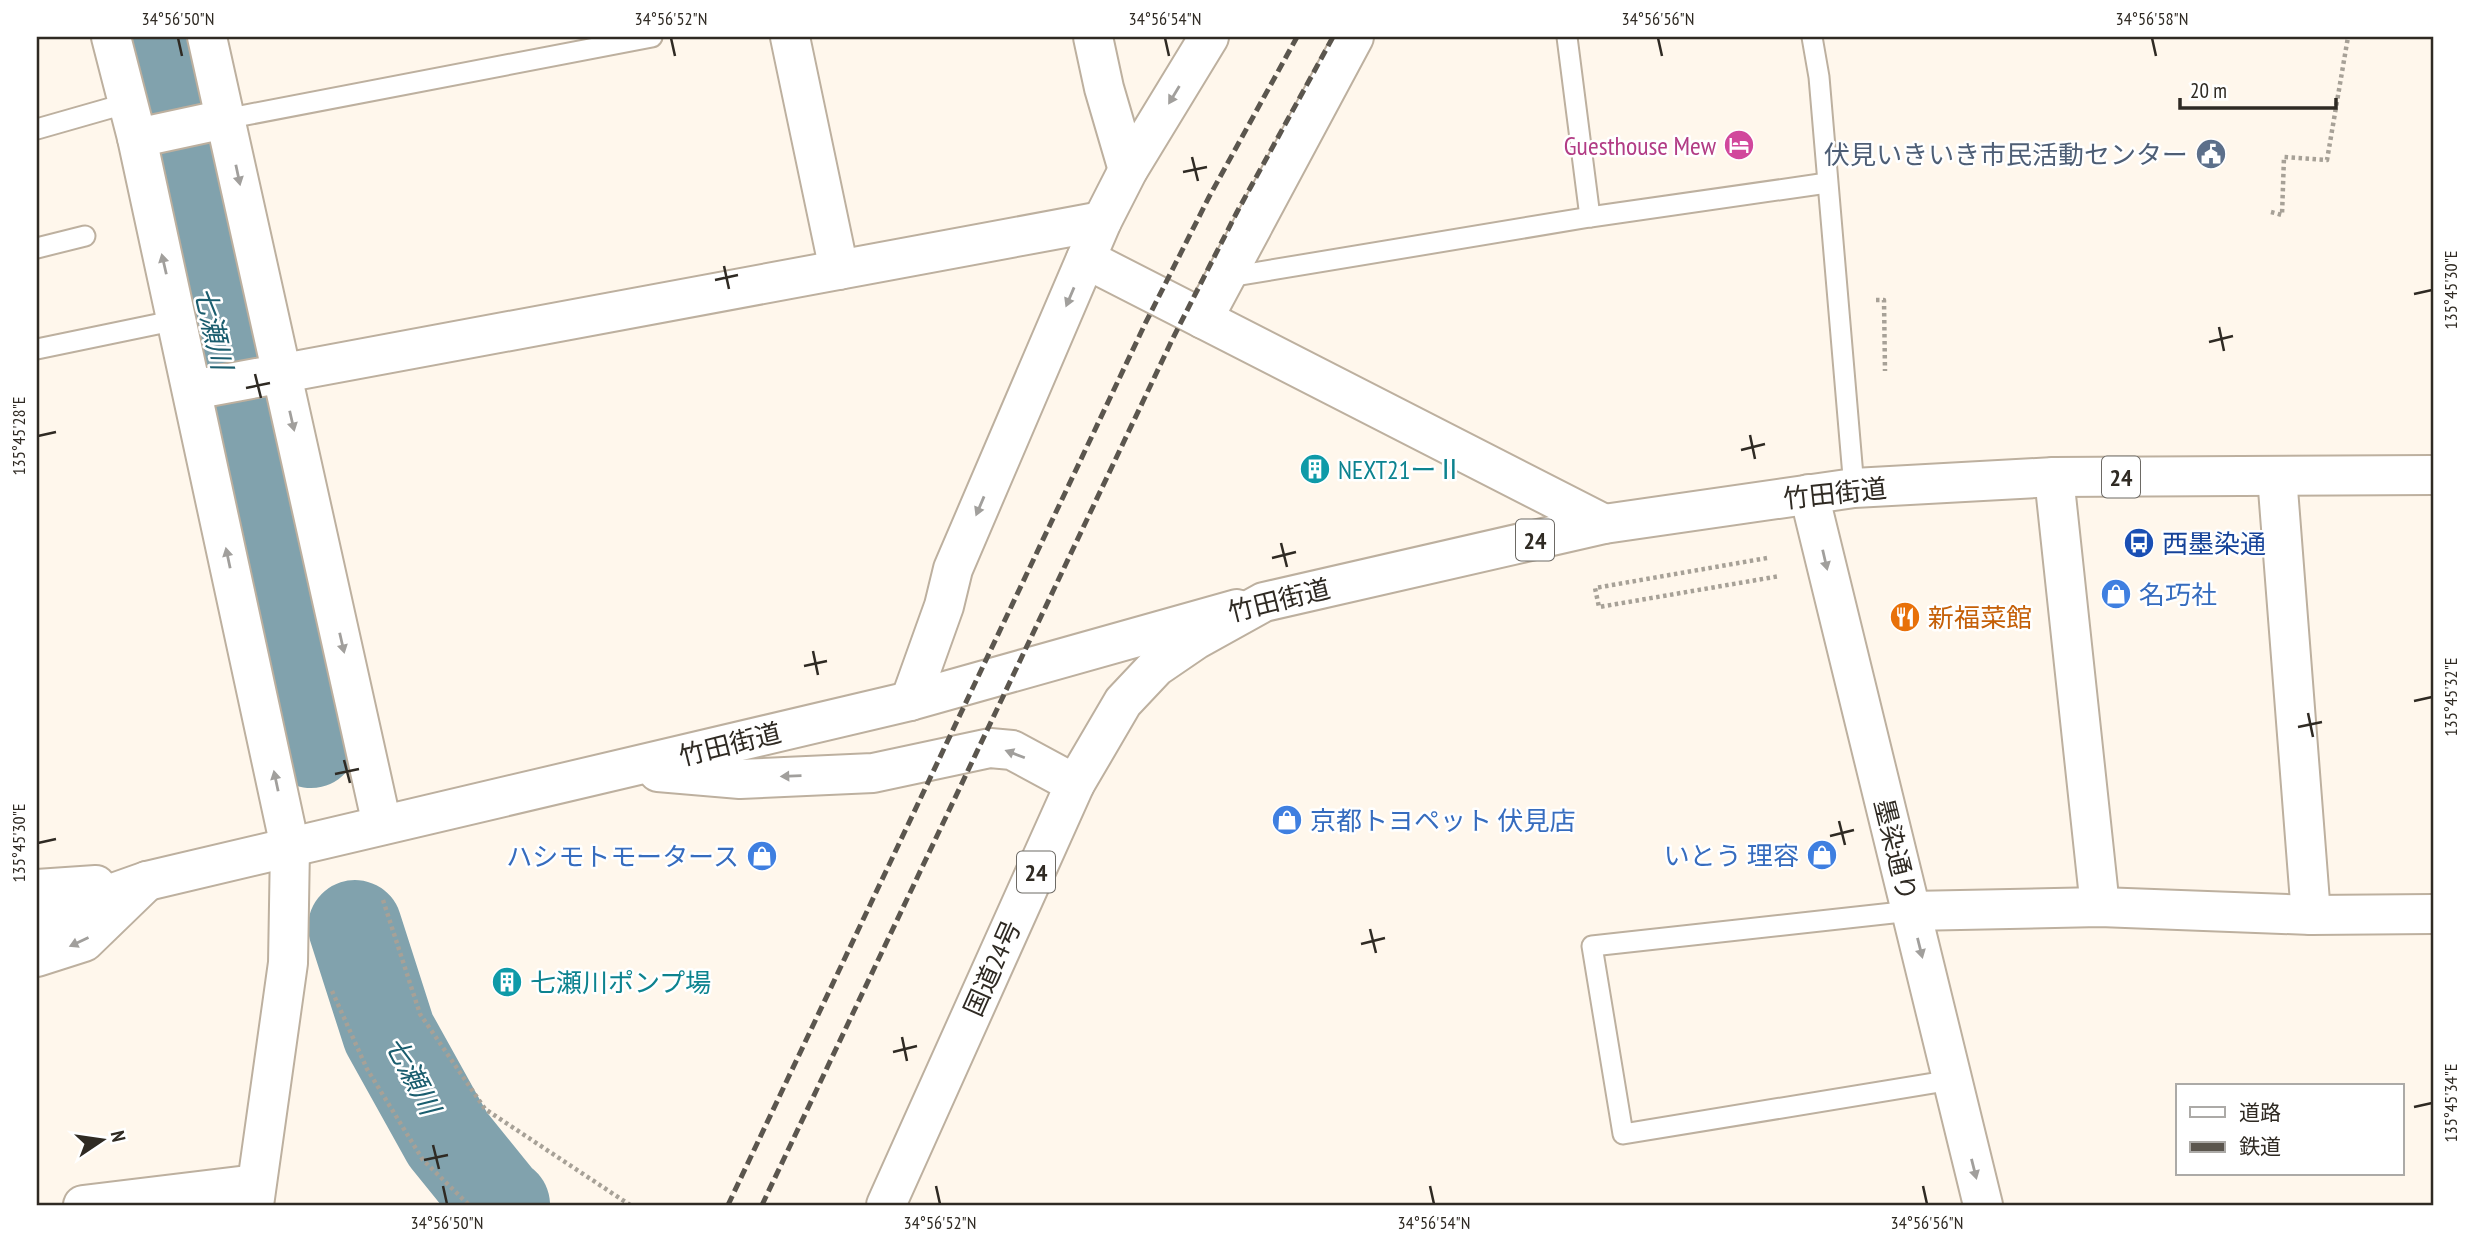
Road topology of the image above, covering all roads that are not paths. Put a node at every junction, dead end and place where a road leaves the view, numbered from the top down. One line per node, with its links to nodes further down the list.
1 (111, 37): 11 (main road)
2 (207, 37): 10 (main road)
3 (652, 37): 10 (lane)
4 (790, 37): 20 (main road)
5 (1093, 37): 13 (main road)
6 (1209, 37): 13 (main road, one-way to 13)
7 (1354, 37): 21 (main road)
8 (1567, 37): 15 (lane)
9 (1812, 37): 14 (lane)
10 (209, 122): 11 (main road); 25 (main road, one-way to 25)
11 (140, 125): 12 (lane); 23 (main road, one-way to 11)
12 (37, 129)
13 (1128, 170): 16 (main road)
14 (1827, 183): 15 (lane); 30 (lane)
15 (1590, 217): 21 (lane)
16 (1102, 221): 19 (main road); 20 (main road)
17 (85, 236): 18 (lane)
18 (37, 248)
19 (1086, 259): 22 (main road); 34 (main road, one-way to 34)
20 (839, 270): 25 (main road)
21 (1223, 278): 22 (main road)
22 (1203, 319): 32 (main road)
23 (177, 320): 24 (lane); 26 (main road)
24 (37, 349)
25 (267, 376): 26 (main road); 37 (main road, one-way to 37)
26 (203, 388): 38 (main road, one-way to 26)
27 (2277, 475): 28 (main road, 竹田街道 / 24); 29 (main road, 竹田街道 / 24); 44 (main road)
28 (2433, 475)
29 (2054, 477): 30 (main road, 竹田街道 / 24); 41 (main road)
30 (1854, 488): 31 (main road, 竹田街道 / 24)
31 (1809, 494): 32 (main road, 竹田街道 / 24); 42 (main road, 墨染通り, one-way to 42)
32 (1604, 524): 33 (main road, 竹田街道 / 24)
33 (1264, 602): 34 (main road, 竹田街道); 36 (main road, 国道24号 / 24)
34 (910, 701): 35 (main road, 竹田街道)
35 (624, 770): 36 (main road, one-way to 35); 37 (main road, 竹田街道)
36 (1075, 784): 50 (main road, 国道24号 / 24)
37 (382, 825): 38 (main road, 竹田街道)
38 (290, 847): 39 (main road, 竹田街道); 48 (main road)
39 (147, 881): 40 (main road, 竹田街道); 45 (main road, 竹田街道); 46 (main road, one-way to 46)
40 (37, 889)
41 (2100, 907): 42 (main road); 44 (main road)
42 (1910, 911): 47 (main road, 墨染通り, one-way to 47); 47 (lane)
43 (2433, 914): 44 (main road)
44 (2311, 915)
45 (37, 920)
46 (37, 957)
47 (1952, 1080): 51 (main road, 墨染通り, one-way to 51)
48 (255, 1194): 49 (main road)
49 (83, 1205)
50 (886, 1205)
51 (1983, 1205)

